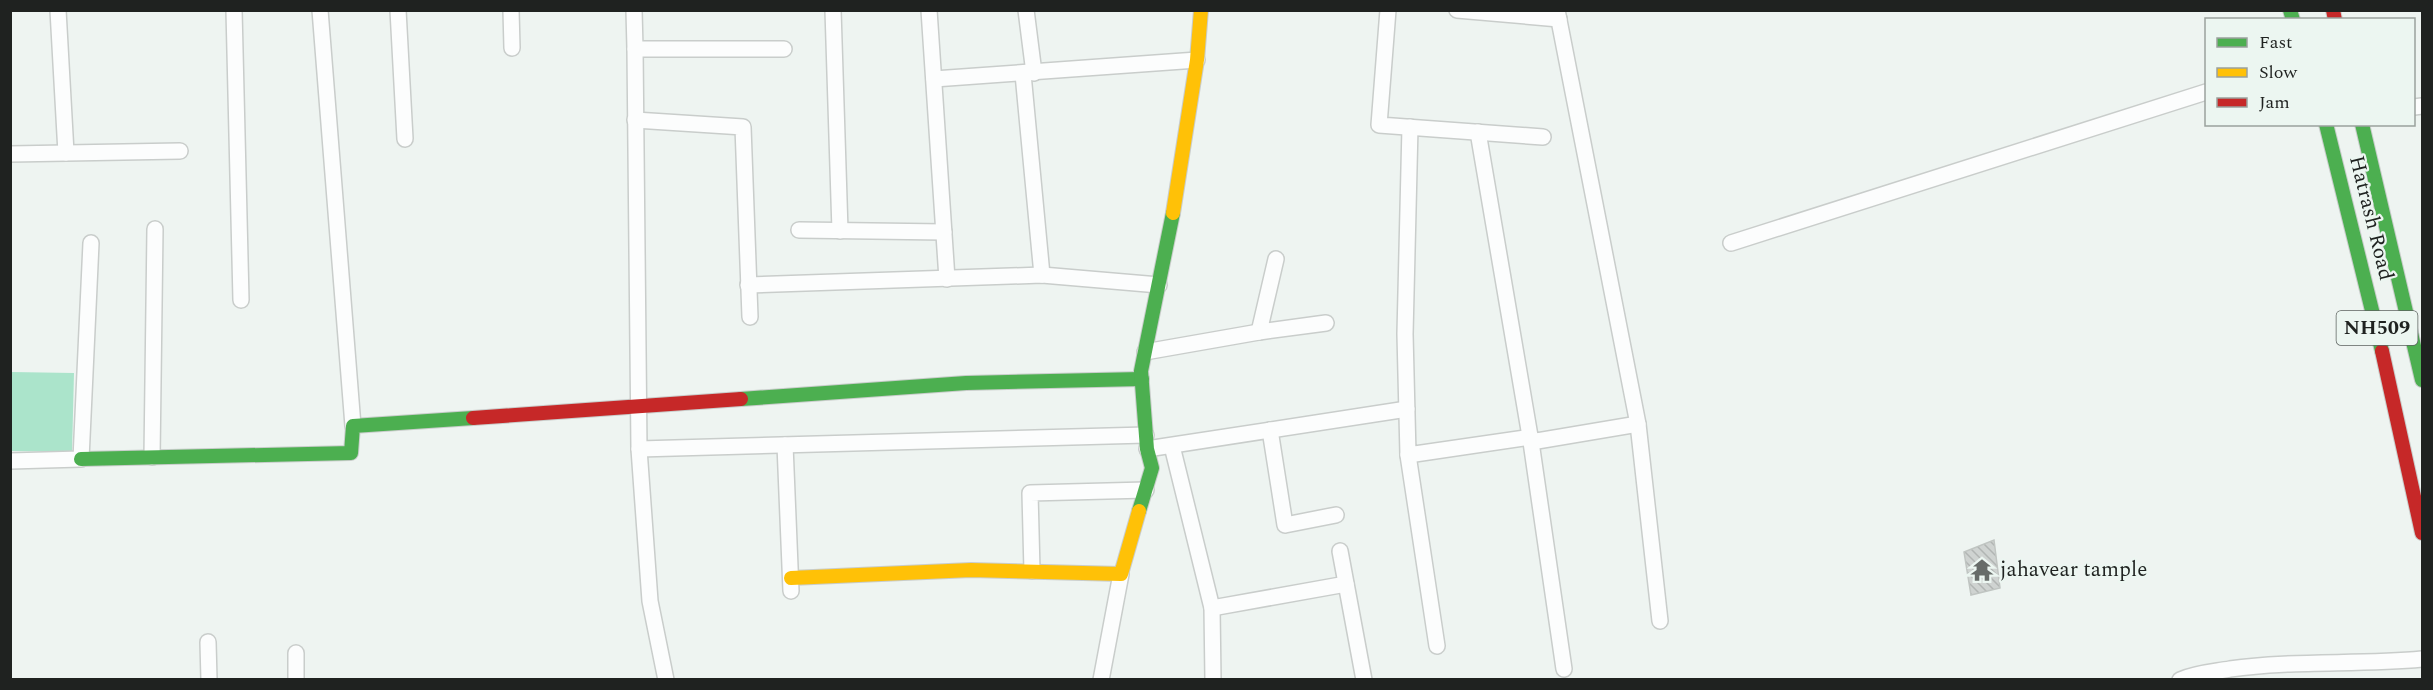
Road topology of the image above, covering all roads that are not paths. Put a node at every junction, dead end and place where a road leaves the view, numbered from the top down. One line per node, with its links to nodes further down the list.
1 (58, 10): 29 (street)
2 (234, 10): 42 (street)
3 (320, 10): 52 (street)
4 (398, 10): 27 (street)
5 (512, 10): 14 (street)
6 (634, 10): 15 (street)
7 (833, 10): 33 (street)
8 (929, 10): 19 (street)
9 (1026, 10): 18 (street)
10 (1201, 10): 17 (main road)
11 (1388, 10): 24 (street)
12 (1457, 10): 13 (street)
13 (1558, 15): 51 (street)
14 (512, 48)
15 (635, 49): 16 (street); 21 (street)
16 (784, 49)
17 (1197, 60): 18 (street); 41 (main road)
18 (1028, 73): 19 (street); 38 (street)
19 (934, 79): 34 (street)
20 (2205, 92): 36 (street)
21 (635, 120): 40 (street); 49 (street)
22 (2326, 126): 63 (main road, Hatrash Road / NH509)
23 (2362, 126): 48 (main road, Hatrash Road / NH509)
24 (1410, 127): 25 (street); 50 (street)
25 (1478, 132): 26 (street); 54 (street)
26 (1543, 137)
27 (405, 139)
28 (180, 150): 29 (street)
29 (66, 153): 30 (street)
30 (10, 154)
31 (155, 229): 60 (street)
32 (798, 230): 33 (street)
33 (840, 231): 34 (street)
34 (944, 232): 39 (street)
35 (91, 243): 61 (street)
36 (1731, 243)
37 (1276, 259): 45 (street)
38 (1042, 275): 39 (street); 41 (street)
39 (947, 279): 40 (street)
40 (748, 285): 43 (street)
41 (1159, 285): 46 (main road)
42 (242, 300)
43 (750, 316)
44 (1326, 323): 45 (street)
45 (1259, 332): 46 (street)
46 (1145, 352): 47 (main road)
47 (1142, 379): 49 (main road); 55 (main road)
48 (2422, 380)
49 (639, 405): 52 (main road); 58 (street)
50 (1407, 409): 53 (street); 59 (street)
51 (1638, 424): 54 (street); 73 (street)
52 (353, 426): 60 (main road)
53 (1270, 430): 57 (street); 65 (street)
54 (1531, 439): 59 (street); 78 (street)
55 (1146, 442): 56 (street); 57 (street); 64 (main road)
56 (785, 445): 58 (street); 70 (street)
57 (1172, 446): 72 (street)
58 (639, 449): 81 (street)
59 (1408, 455): 75 (street)
60 (153, 457): 61 (main road)
61 (81, 459): 62 (street)
62 (10, 460)
63 (2417, 487): 66 (main road, Hatrash Road / NH509)
64 (1146, 490): 68 (street); 69 (main road)
65 (1336, 515)
66 (2422, 533)
67 (1340, 551): 71 (street)
68 (1032, 571): 69 (main road); 70 (main road)
69 (1121, 574): 82 (street)
70 (791, 584)
71 (1346, 584): 72 (street); 84 (street)
72 (1212, 608): 83 (street)
73 (1660, 621)
74 (208, 642): 79 (street)
75 (1437, 646)
76 (296, 653): 80 (street)
77 (2422, 659): 85 (street)
78 (1564, 669)
79 (208, 680)
80 (296, 680)
81 (666, 680)
82 (1101, 680)
83 (1213, 680)
84 (1364, 680)
85 (2180, 680)

